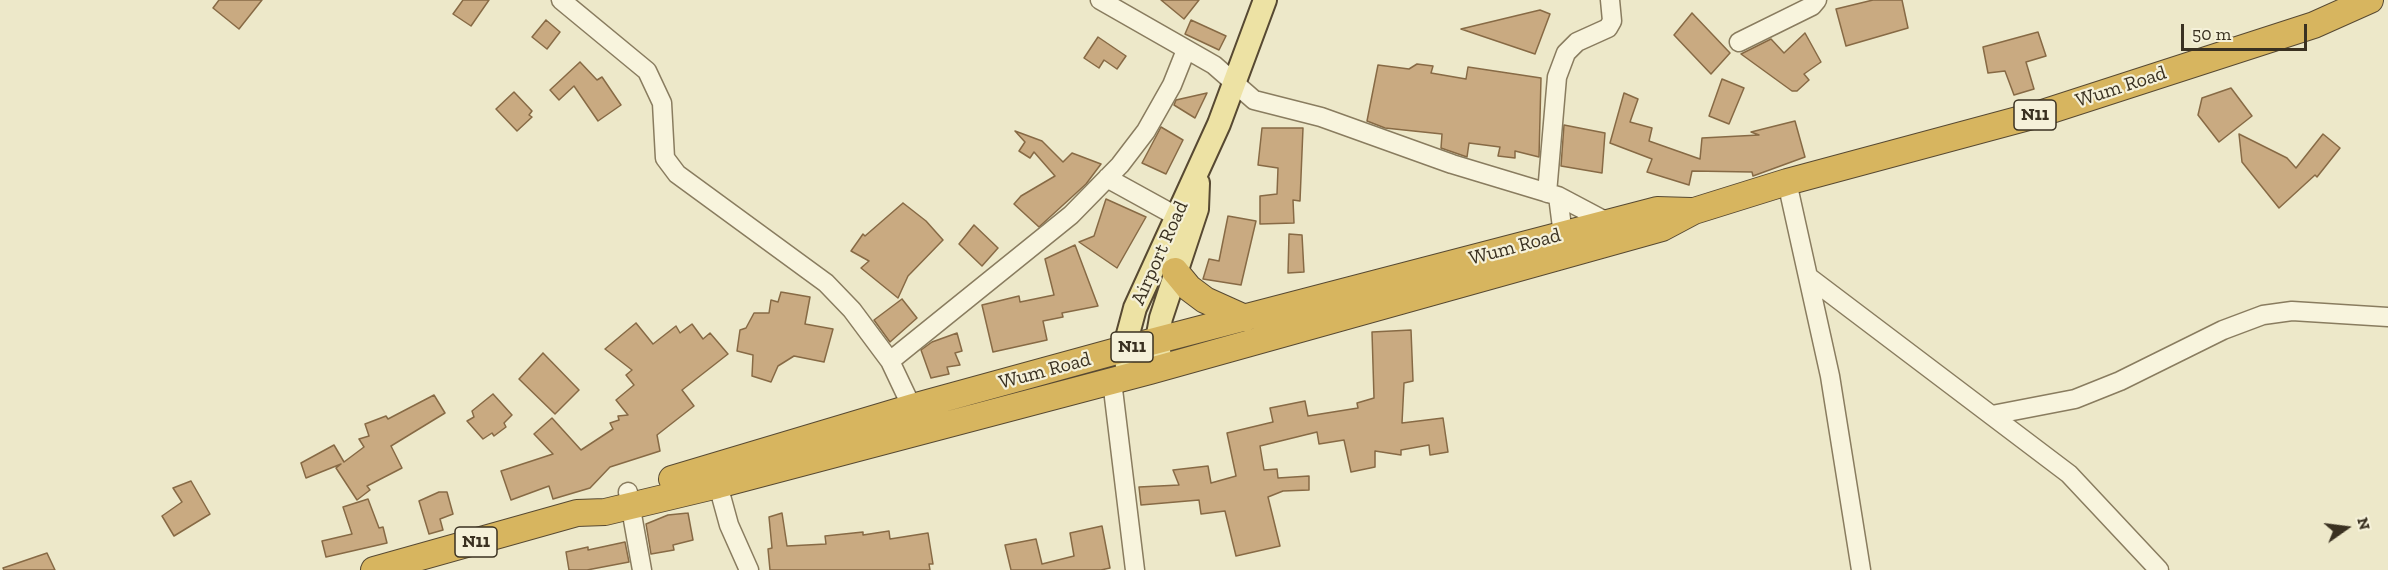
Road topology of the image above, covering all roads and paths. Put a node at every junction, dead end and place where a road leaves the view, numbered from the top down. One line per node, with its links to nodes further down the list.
1 (561, 0): 24 (street)
2 (1100, 0): 8 (street)
3 (1265, 0): 9 (main road, Airport Road)
4 (1610, 0): 13 (street)
5 (1817, 0): 7 (street)
6 (2370, 0): 12 (highway, Wum Road / N11)
7 (1739, 42)
8 (1186, 50): 9 (street); 11 (street)
9 (1234, 84): 10 (main road, Airport Road); 13 (street)
10 (1198, 166): 15 (main road, Airport Road); 18 (main road, Airport Road)
11 (1107, 178): 15 (street); 24 (street)
12 (1787, 182): 14 (highway, Wum Road / N11); 19 (street)
13 (1552, 195): 16 (street); 17 (street)
14 (1694, 211): 16 (highway, Wum Road / N11); 25 (highway, Wum Road / N11)
15 (1176, 216): 23 (main road, Airport Road)
16 (1609, 223): 17 (highway, Wum Road / N11)
17 (1563, 235): 21 (highway, Wum Road / N11)
18 (1175, 272): 21 (highway); 22 (main road, Airport Road)
19 (1810, 278): 28 (street); 36 (street)
20 (2388, 317): 28 (street)
21 (1245, 318): 22 (highway, Wum Road / N11)
22 (1157, 340): 23 (highway, Wum Road / N11); 25 (main road, Airport Road)
23 (1124, 349): 26 (main road, Airport Road); 27 (highway, Wum Road / N11)
24 (890, 361): 27 (street)
25 (1162, 368): 26 (highway, Wum Road / N11)
26 (1120, 379): 29 (highway, Wum Road / N11); 35 (street)
27 (913, 407): 29 (street); 30 (highway, Wum Road / N11)
28 (1992, 415): 37 (street)
29 (922, 431): 30 (highway, Wum Road / N11)
30 (716, 476): 31 (highway, Wum Road / N11); 34 (street)
31 (630, 499): 32 (highway, Wum Road / N11); 33 (street)
32 (374, 570)
33 (642, 570)
34 (749, 570)
35 (1135, 570)
36 (1861, 570)
37 (2159, 570)

